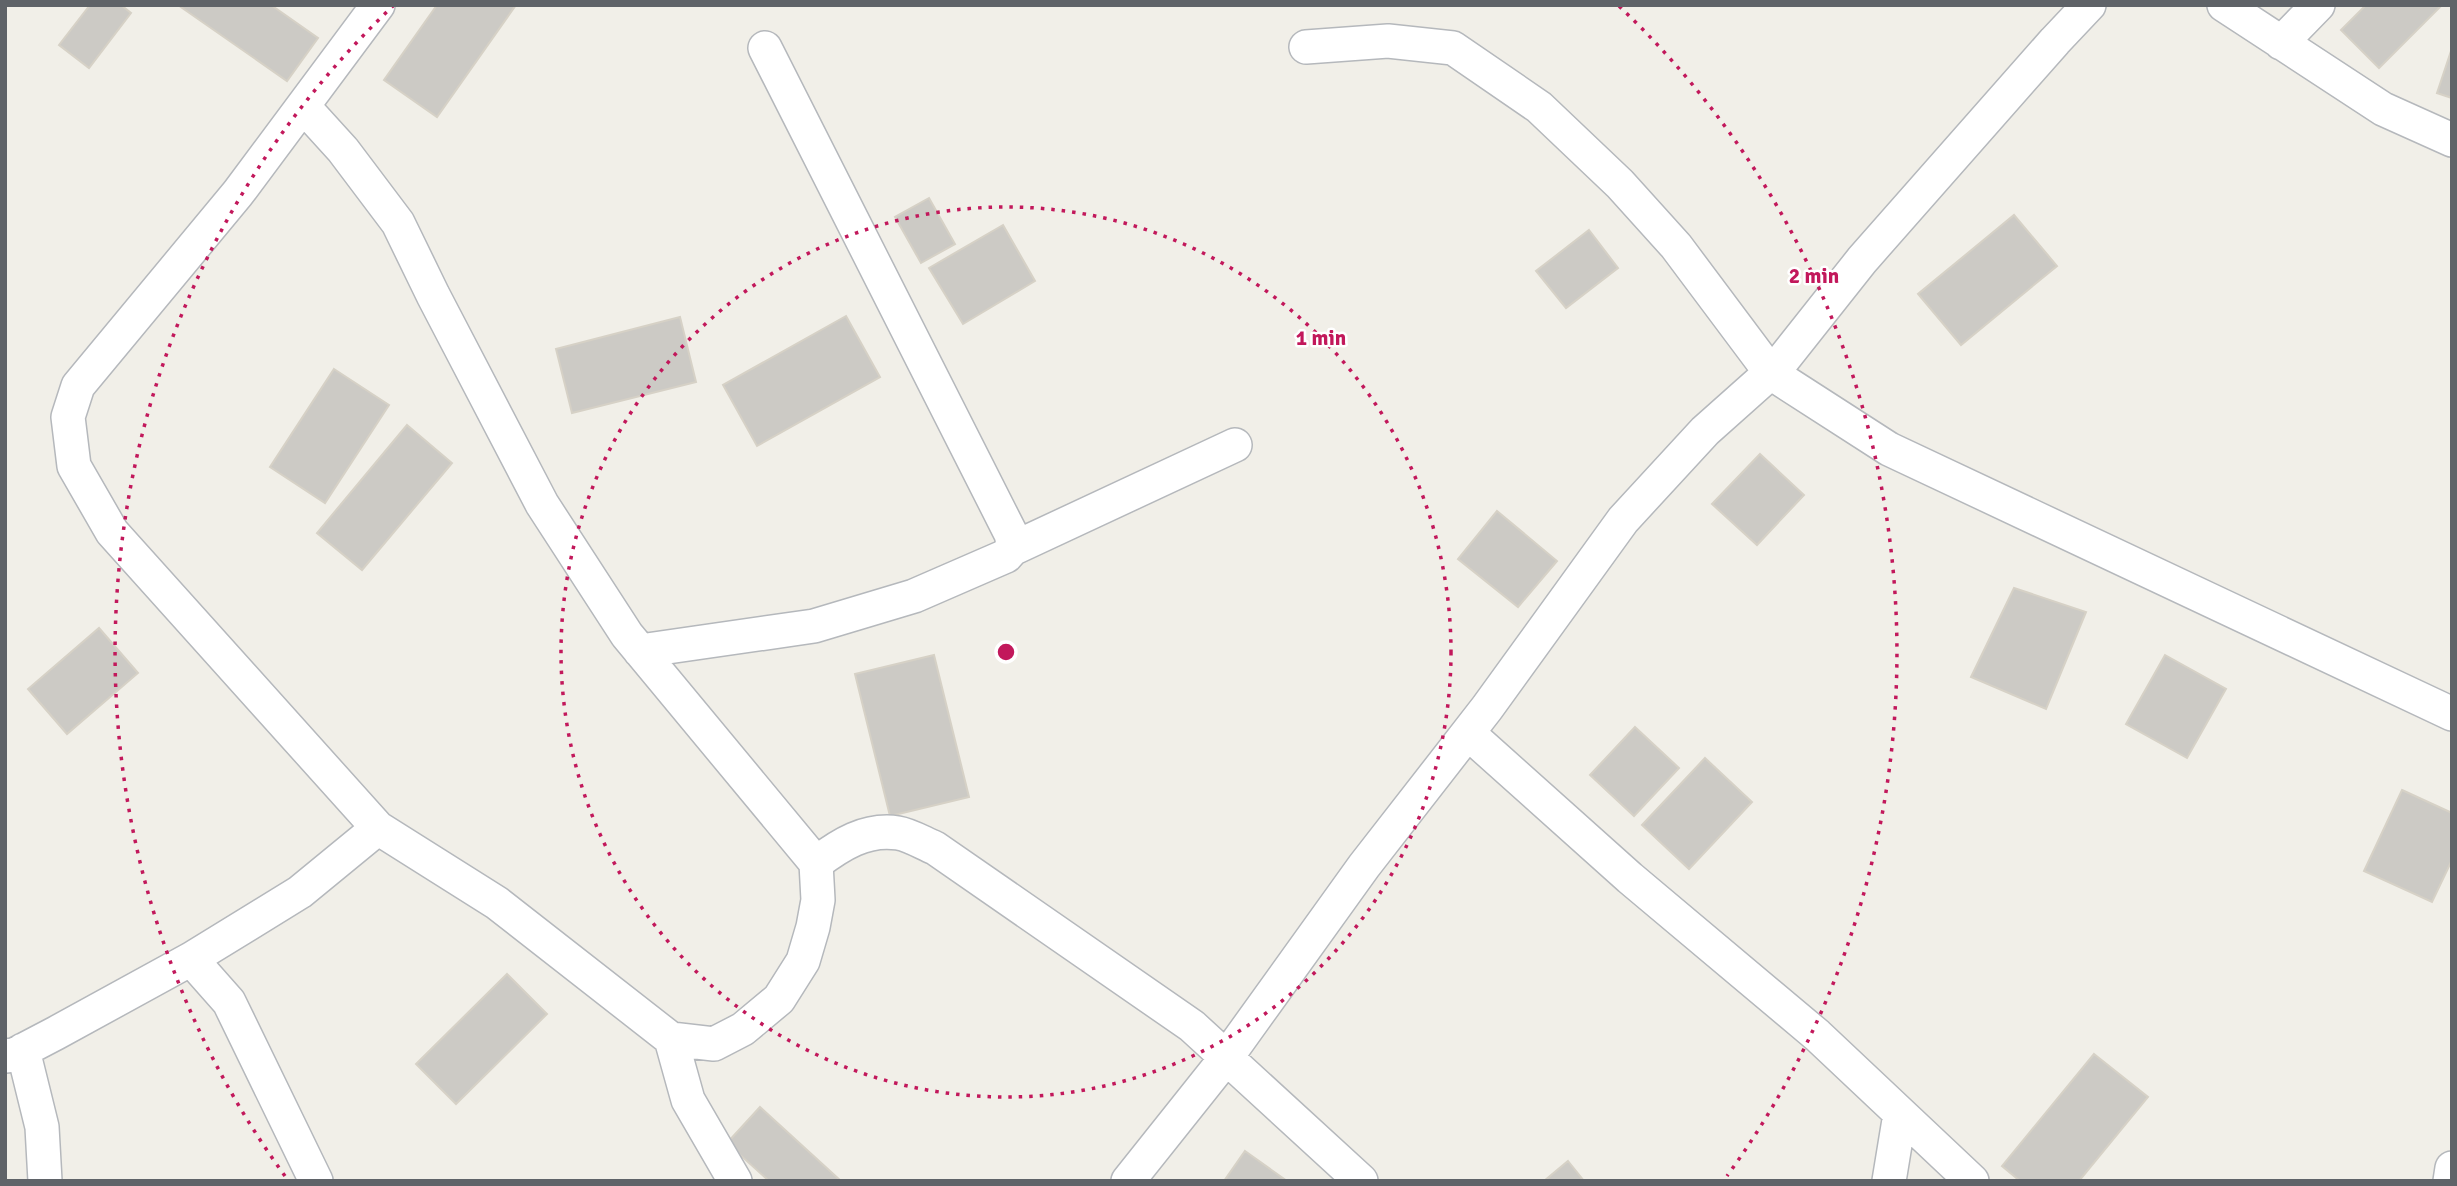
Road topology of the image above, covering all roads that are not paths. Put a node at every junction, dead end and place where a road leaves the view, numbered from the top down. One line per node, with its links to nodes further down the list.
1 (379, 5): 8 (street)
2 (2089, 5): 10 (street)
3 (2224, 5): 5 (street)
4 (2318, 5): 5 (street)
5 (2281, 43): 9 (street)
6 (1306, 47): 10 (street)
7 (765, 48): 12 (street)
8 (303, 106): 13 (street); 16 (street)
9 (2452, 140)
10 (1771, 373): 14 (street); 15 (street)
11 (1235, 445): 12 (street)
12 (1010, 550): 13 (street)
13 (640, 651): 17 (street)
14 (2452, 714)
15 (1468, 733): 21 (street); 22 (street)
16 (378, 828): 18 (street); 19 (street)
17 (816, 863): 19 (street); 21 (street)
18 (191, 959): 20 (street); 25 (street)
19 (671, 1039): 26 (street)
20 (14, 1053): 24 (street)
21 (1226, 1058): 27 (street); 28 (street)
22 (1900, 1114): 29 (street); 30 (street)
23 (2452, 1168): 31 (street)
24 (45, 1181)
25 (316, 1181)
26 (735, 1181)
27 (1128, 1181)
28 (1361, 1181)
29 (1889, 1181)
30 (1972, 1181)
31 (2450, 1181)

